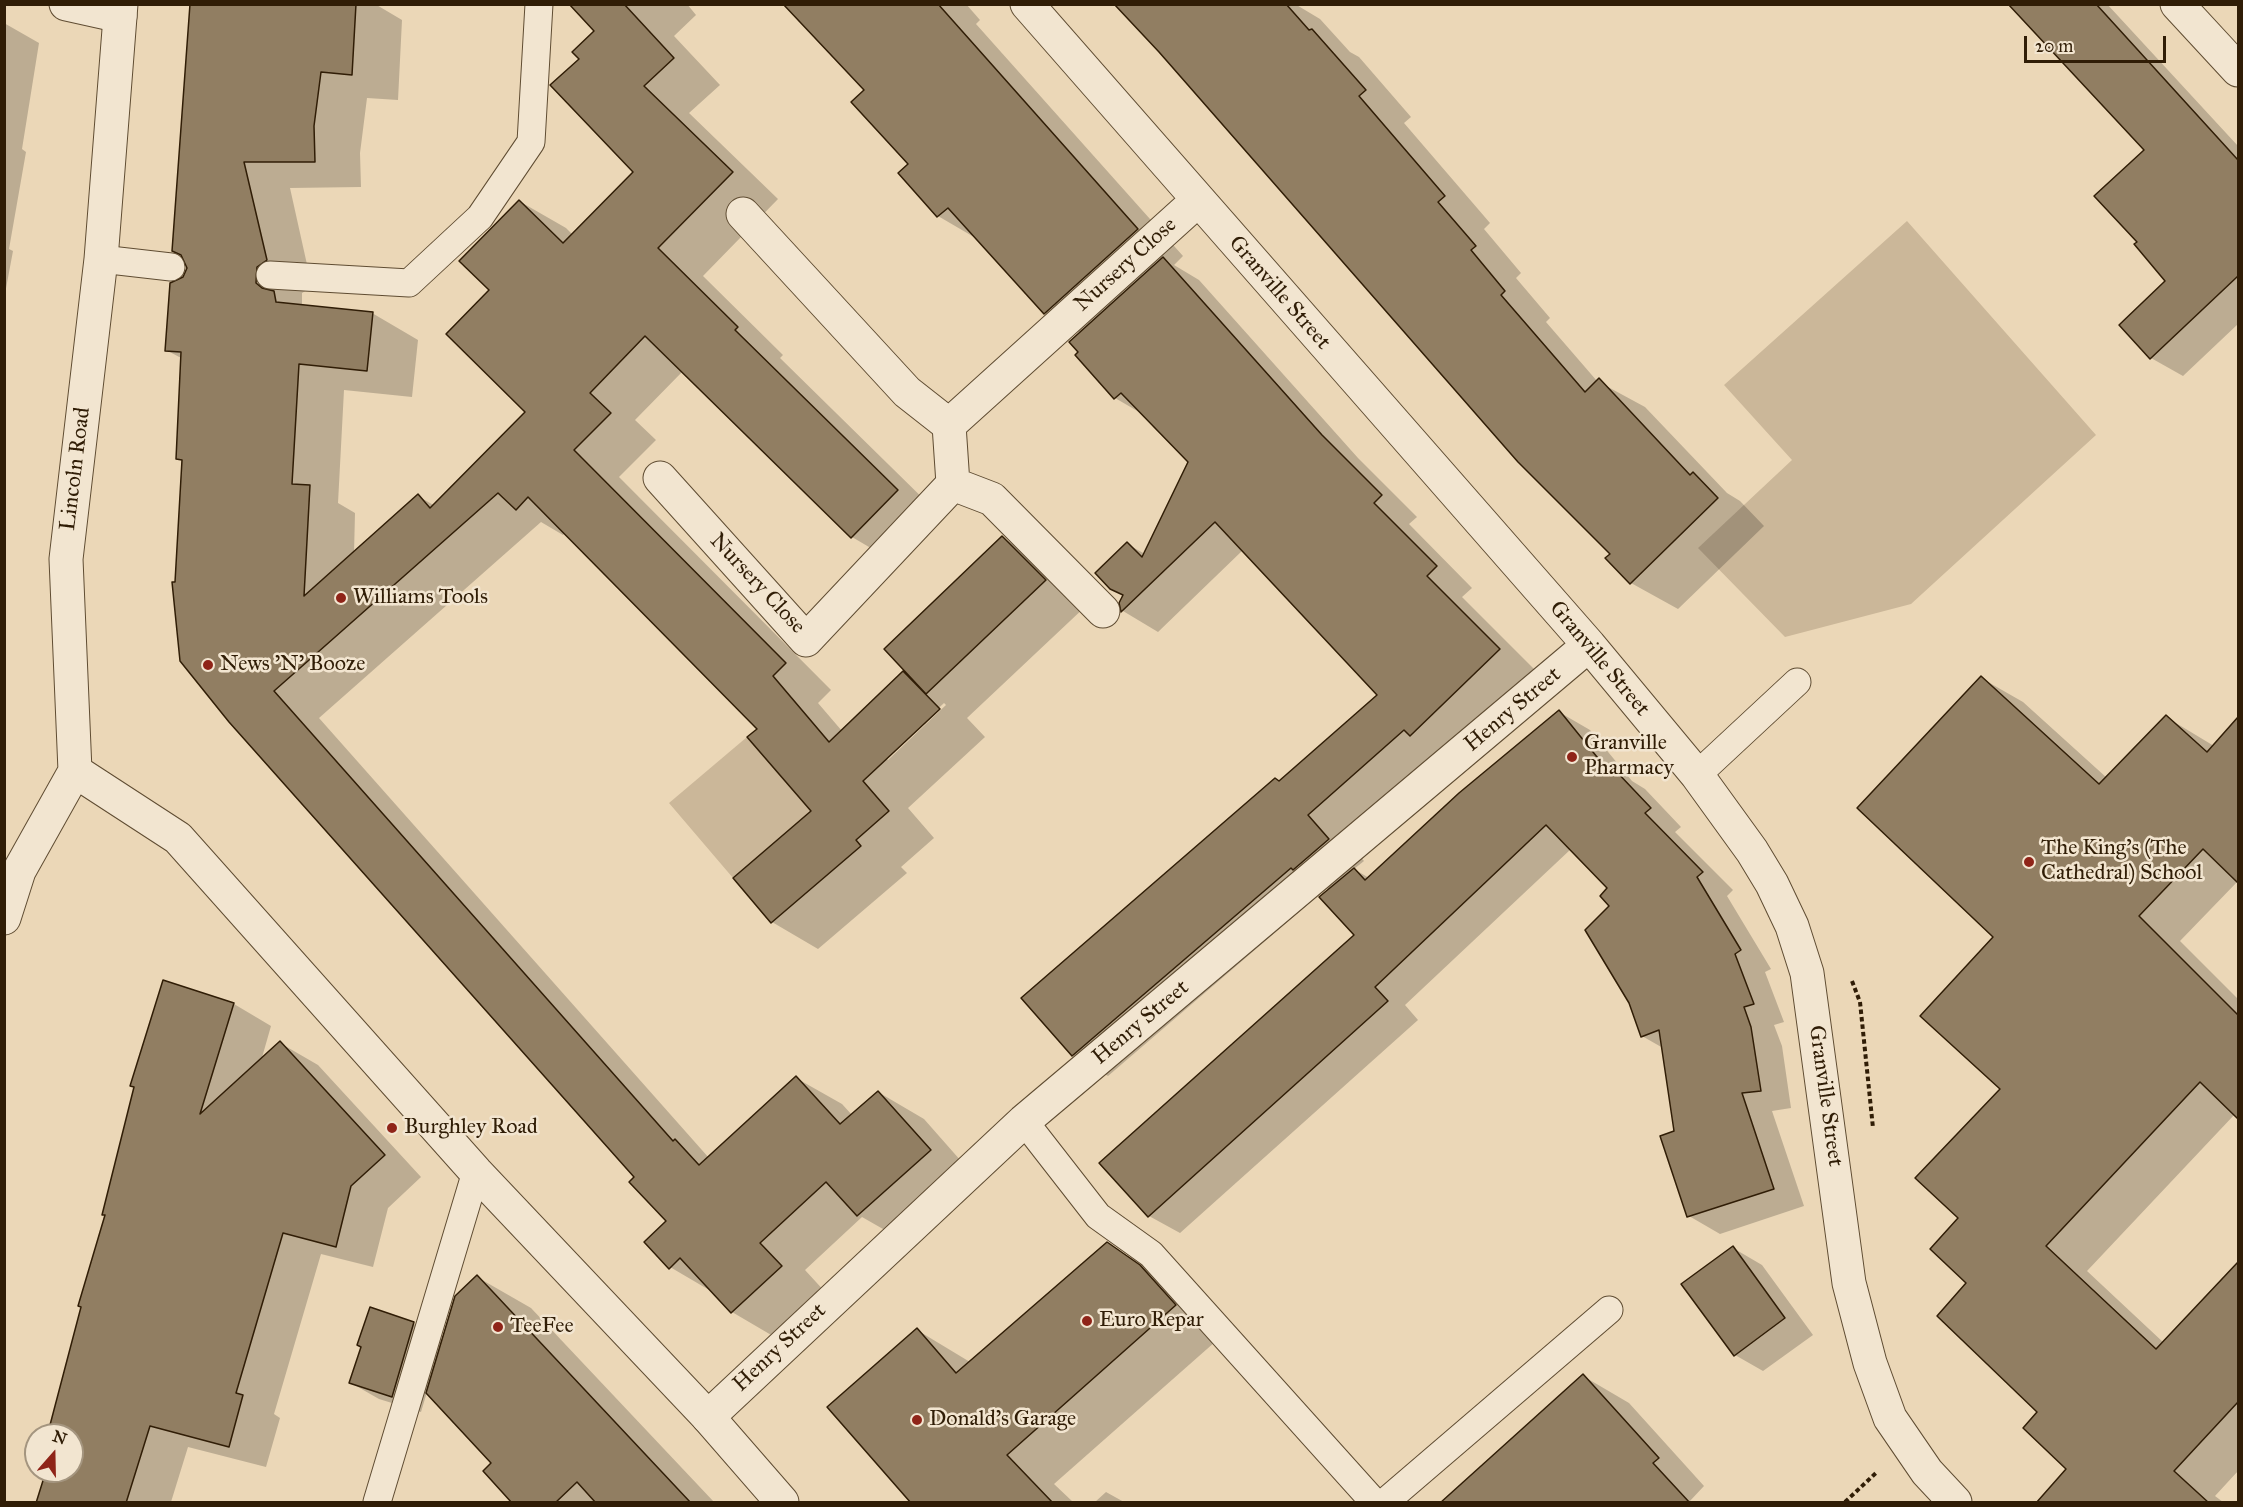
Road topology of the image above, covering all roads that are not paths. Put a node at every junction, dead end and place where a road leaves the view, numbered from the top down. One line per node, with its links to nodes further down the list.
1 (66, 4): 5 (street)
2 (539, 4): 11 (lane)
3 (1027, 4): 7 (street, Granville Street)
4 (2177, 4): 6 (street)
5 (121, 10): 9 (street, Lincoln Road)
6 (2238, 70)
7 (1197, 201): 12 (street, Nursery Close); 16 (street, Granville Street)
8 (743, 214): 12 (street)
9 (101, 259): 10 (lane); 18 (street, Lincoln Road)
10 (171, 267)
11 (270, 275)
12 (949, 425): 14 (street)
13 (660, 478): 14 (street, Nursery Close)
14 (953, 484): 15 (street)
15 (1103, 611)
16 (1589, 645): 19 (street, Granville Street); 21 (street, Henry Street)
17 (1797, 682): 19 (lane)
18 (75, 771): 20 (street); 22 (street)
19 (1697, 775): 29 (street, Granville Street)
20 (4, 918)
21 (1024, 1120): 24 (street, Henry Street); 27 (lane)
22 (476, 1173): 24 (street); 25 (lane)
23 (1609, 1310): 28 (lane)
24 (708, 1417): 26 (street)
25 (377, 1503)
26 (782, 1503)
27 (1374, 1503)
28 (1385, 1503)
29 (1955, 1503)

